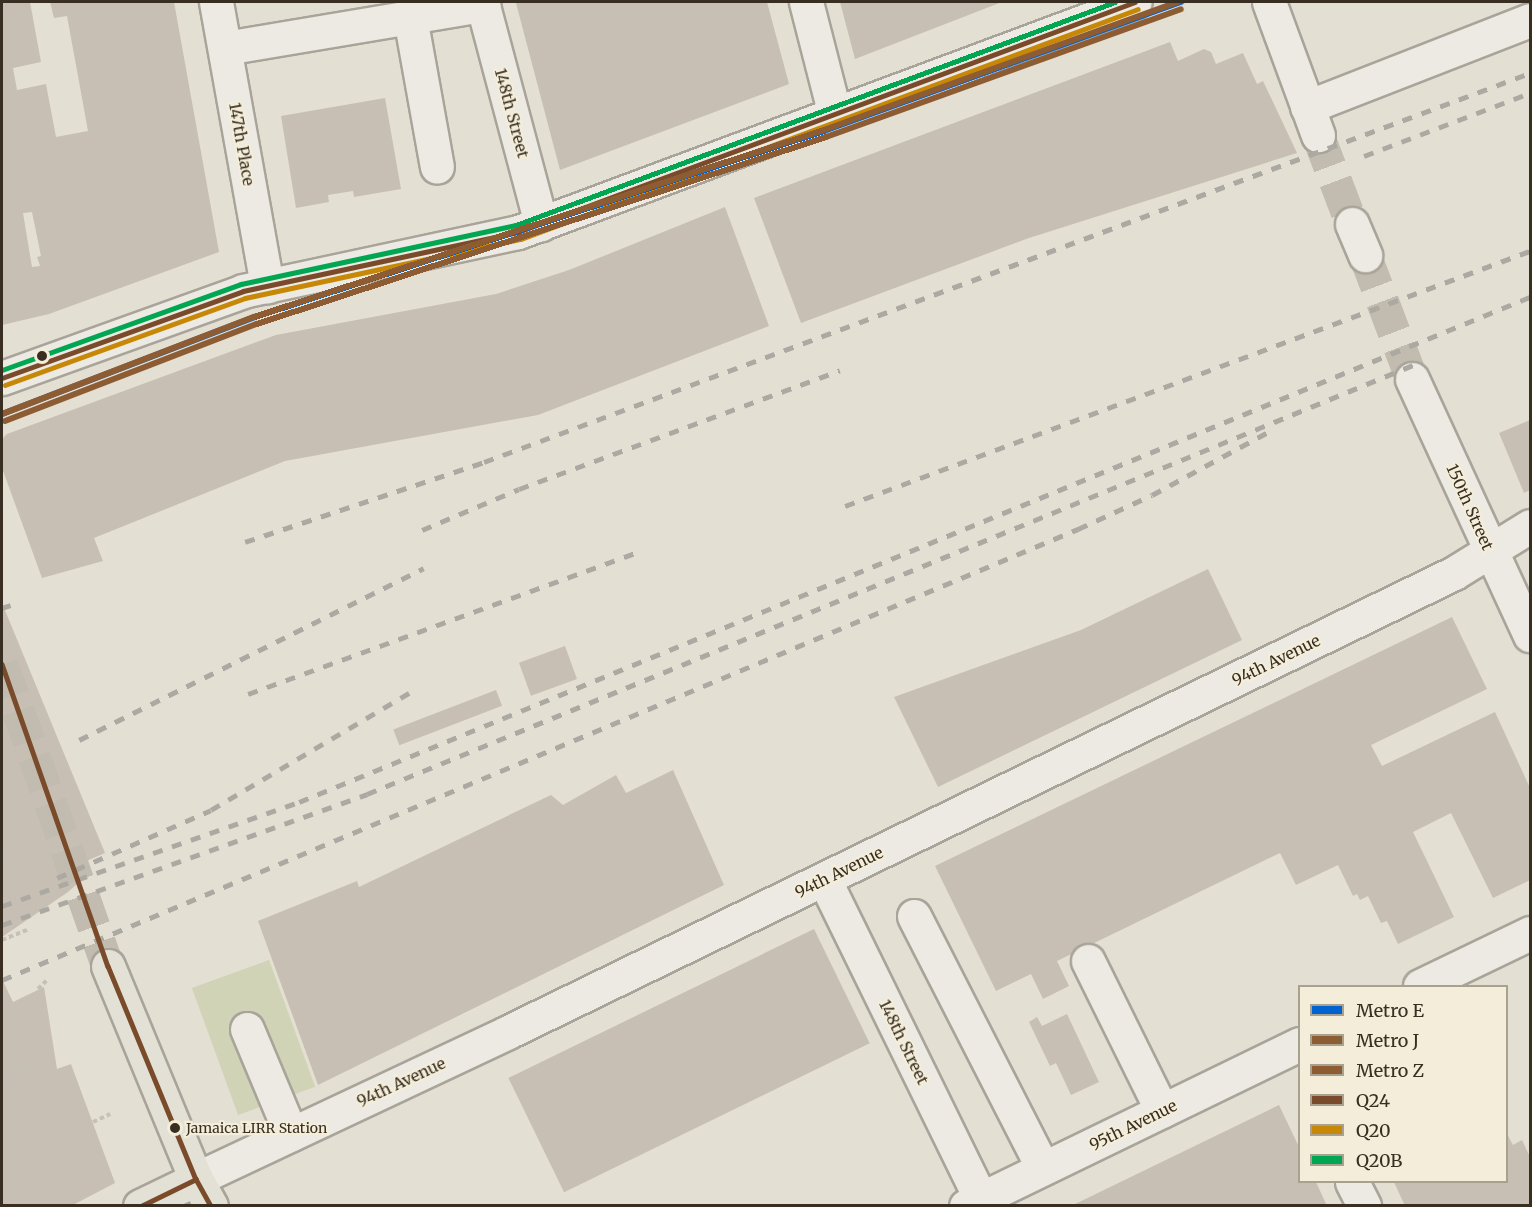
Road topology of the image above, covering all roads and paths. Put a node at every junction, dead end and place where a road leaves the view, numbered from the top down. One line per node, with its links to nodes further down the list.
1 (216, 2): 8 (street, 147th Place)
2 (806, 2): 9 (street)
3 (1135, 2): 9 (street)
4 (1269, 2): 7 (street)
5 (483, 3): 6 (street); 11 (street, 148th Street)
6 (410, 17): 8 (street); 10 (street)
7 (1530, 20)
8 (225, 48): 14 (street, 147th Place)
9 (836, 115): 11 (street)
10 (436, 167)
11 (541, 224): 14 (street)
12 (1352, 224): 13 (street)
13 (1365, 255)
14 (267, 286): 15 (street)
15 (2, 378)
16 (1412, 379): 18 (street, 150th Street)
17 (1530, 526): 18 (street, 94th Avenue)
18 (1488, 550): 19 (street, 150th Street); 20 (street, 94th Avenue)
19 (1530, 635)
20 (824, 879): 37 (street, 94th Avenue); 41 (street, 148th Street)
21 (914, 916): 38 (street)
22 (28, 929): 24 (path)
23 (1530, 933): 28 (street)
24 (2, 940)
25 (1089, 961): 34 (street)
26 (108, 966): 40 (main road)
27 (47, 980): 29 (path)
28 (1424, 985)
29 (38, 989)
30 (247, 1029): 37 (street)
31 (1296, 1054): 34 (street, 95th Avenue)
32 (27, 1067): 33 (path)
33 (2, 1079)
34 (1162, 1111): 38 (street, 95th Avenue)
35 (110, 1114): 36 (path)
36 (93, 1122)
37 (291, 1134): 40 (street, 94th Avenue)
38 (1043, 1168): 41 (street, 95th Avenue)
39 (1352, 1183): 43 (street)
40 (203, 1192): 42 (main road, 94th Avenue)
41 (977, 1203)
42 (141, 1206)
43 (1364, 1206)

